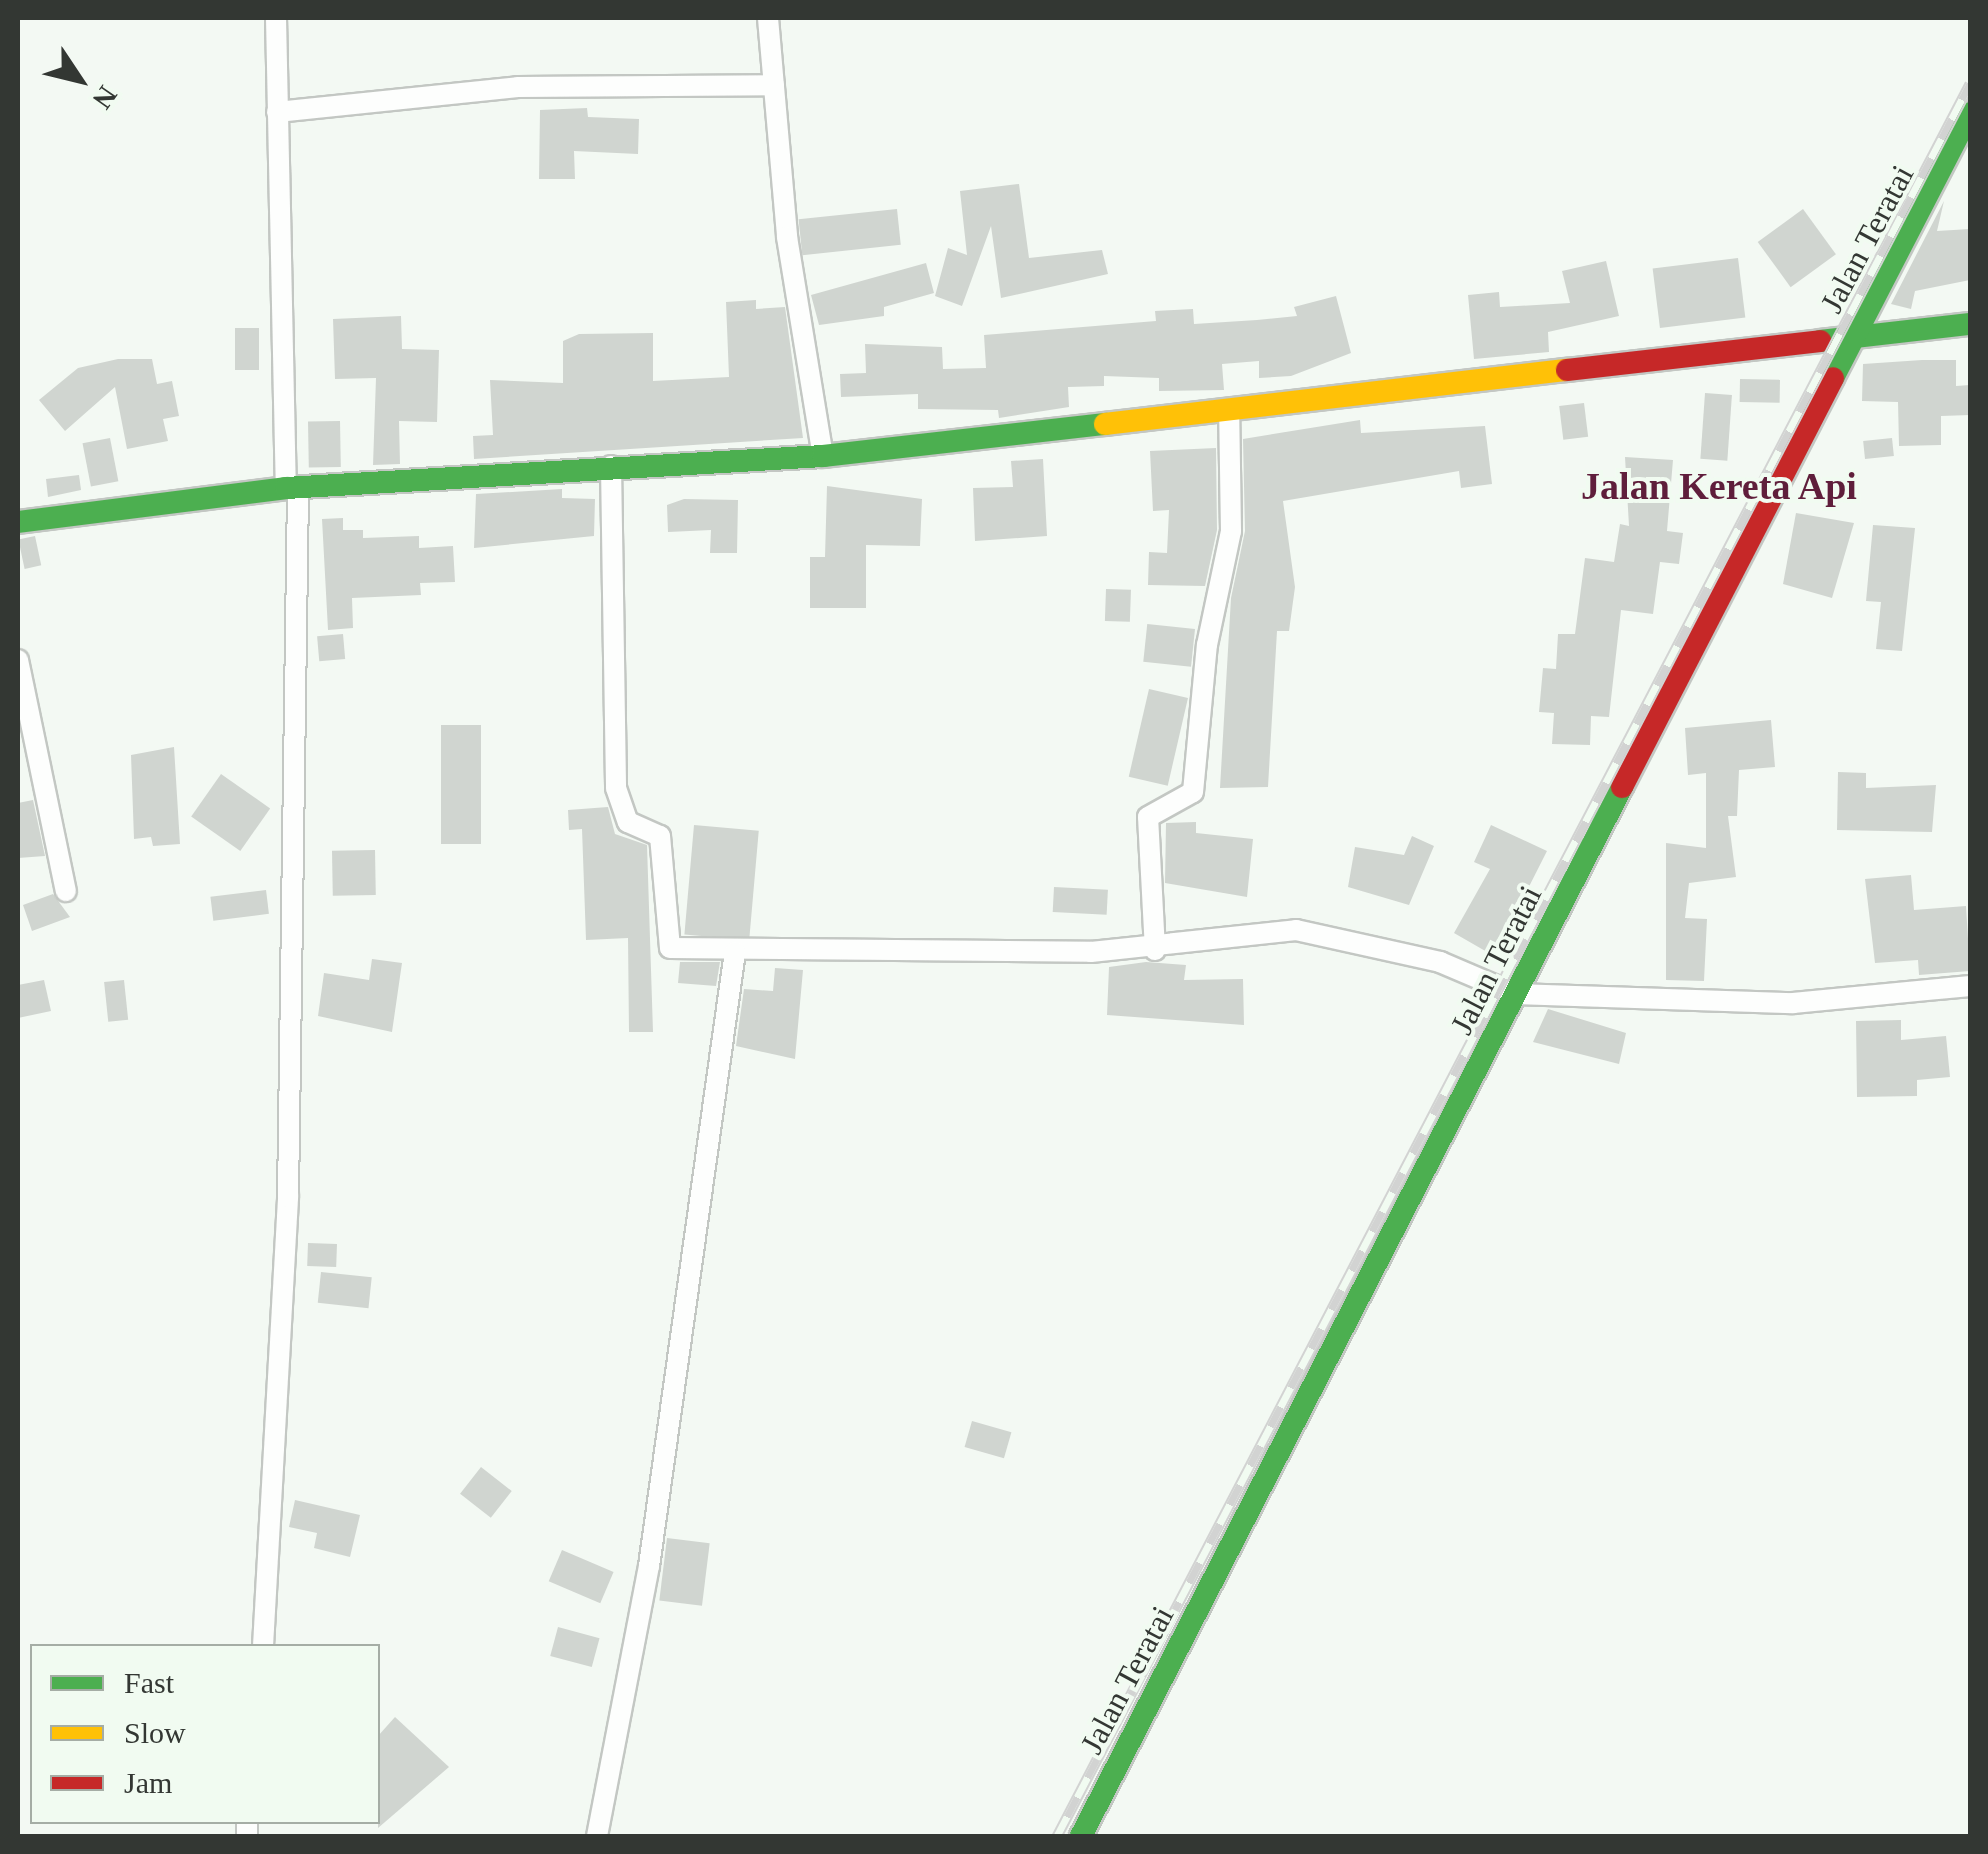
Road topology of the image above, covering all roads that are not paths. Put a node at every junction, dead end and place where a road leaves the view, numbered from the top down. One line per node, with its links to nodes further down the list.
1 (276, 18): 4 (street)
2 (768, 18): 3 (street)
3 (774, 85): 4 (street); 9 (street)
4 (277, 112): 11 (street)
5 (1970, 114): 7 (street, Jalan Teratai)
6 (1970, 324): 7 (street)
7 (1850, 342): 8 (street); 18 (street, Jalan Teratai)
8 (1229, 409): 9 (street); 15 (street)
9 (823, 456): 10 (street)
10 (611, 466): 11 (street); 16 (street)
11 (292, 488): 12 (street); 19 (street)
12 (18, 522)
13 (18, 660): 14 (street)
14 (66, 891)
15 (1154, 950): 16 (street); 18 (street)
16 (735, 952): 20 (street)
17 (1970, 986): 18 (street)
18 (1515, 994): 21 (street, Jalan Teratai)
19 (262, 1644)
20 (597, 1836)
21 (1082, 1836)

